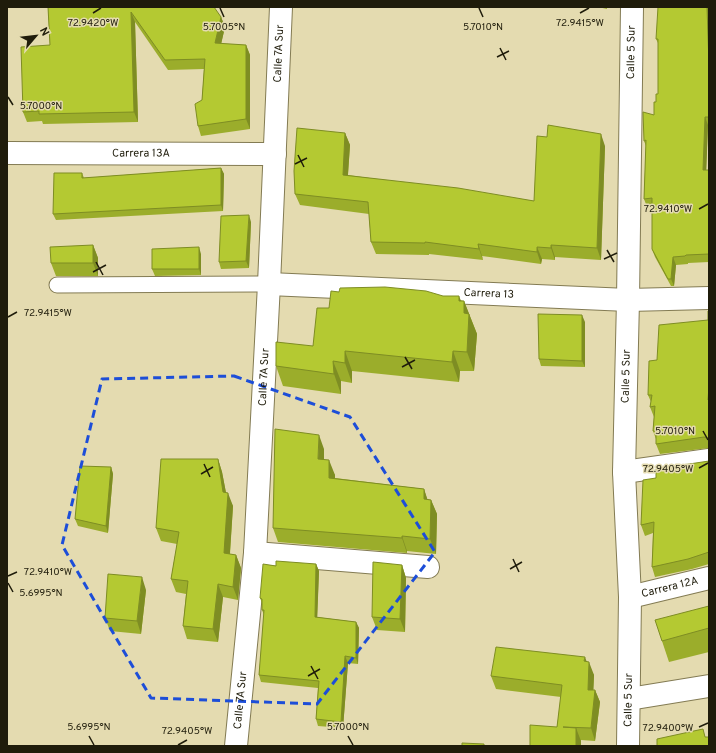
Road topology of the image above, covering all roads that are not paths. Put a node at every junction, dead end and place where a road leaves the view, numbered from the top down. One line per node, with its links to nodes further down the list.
1 (281, 7): 4 (street, Calle 7A Sur)
2 (632, 7): 8 (street, Calle 5 Sur)
3 (7, 153): 4 (street, Carrera 13A)
4 (274, 154): 5 (street, Calle 7A Sur)
5 (270, 284): 6 (lane); 8 (street, Carrera 13); 11 (street, Calle 7A Sur)
6 (57, 285)
7 (709, 298): 8 (street, Carrera 13)
8 (628, 300): 10 (street, Calle 5 Sur)
9 (709, 460): 10 (street)
10 (624, 472): 14 (street, Calle 5 Sur)
11 (255, 553): 12 (street); 17 (street, Calle 7A Sur)
12 (428, 567)
13 (709, 578): 14 (street, Carrera 12A)
14 (630, 597): 16 (street, Calle 5 Sur)
15 (709, 686): 16 (street)
16 (629, 699): 18 (street, Calle 5 Sur)
17 (236, 746)
18 (628, 746)

